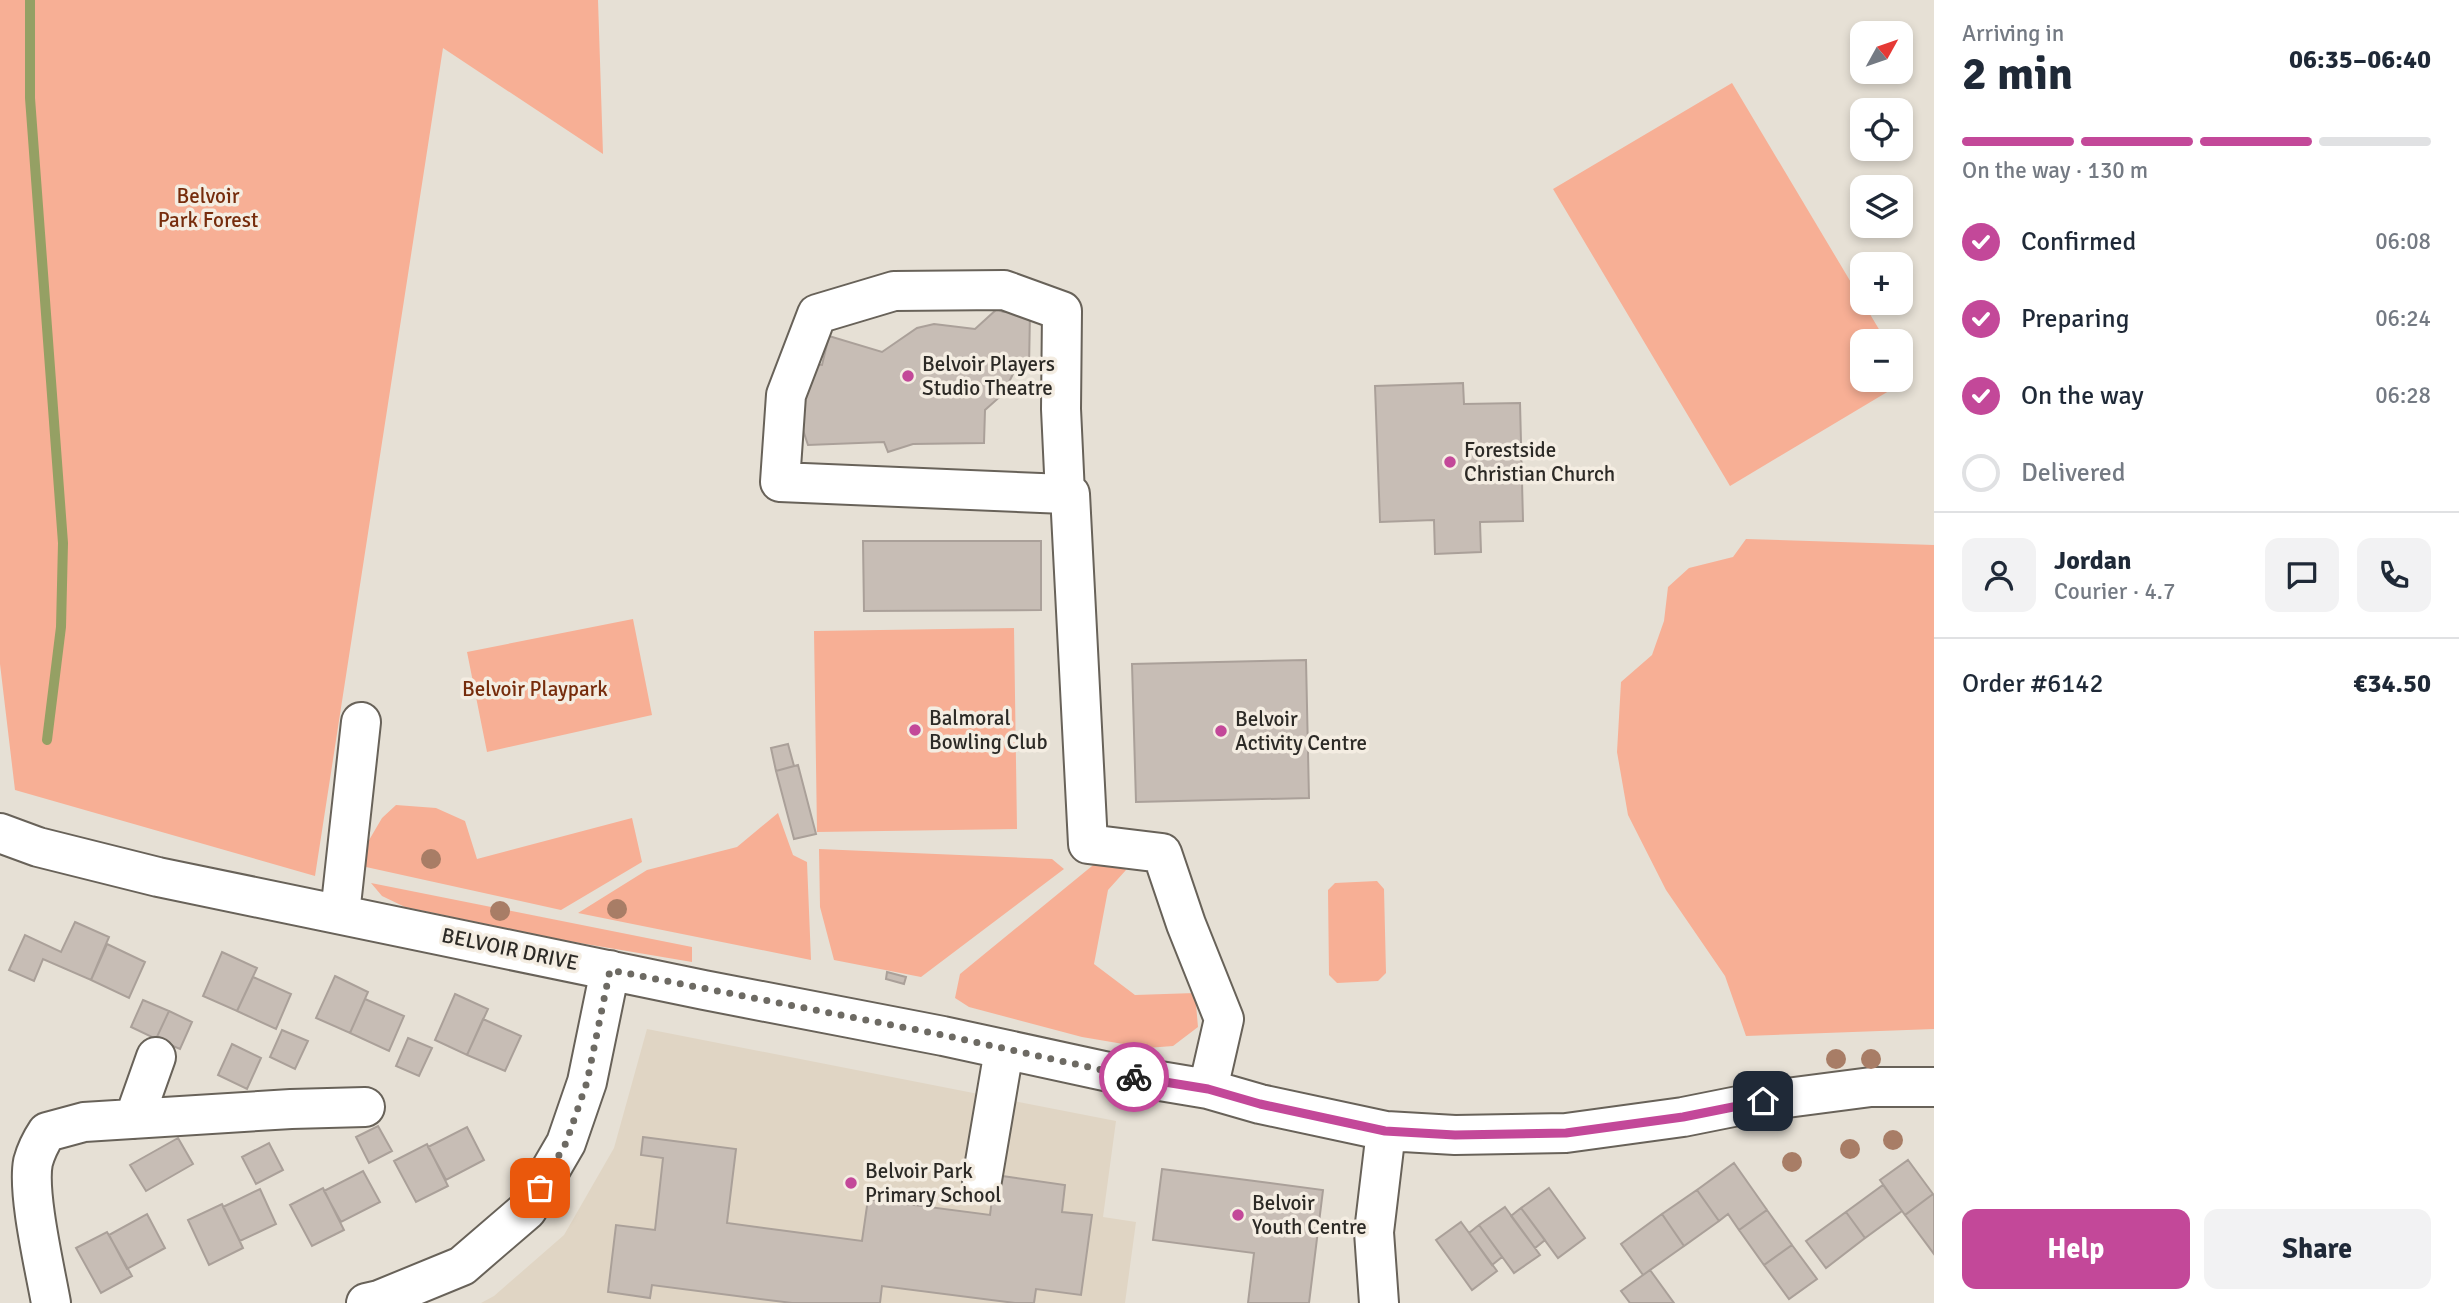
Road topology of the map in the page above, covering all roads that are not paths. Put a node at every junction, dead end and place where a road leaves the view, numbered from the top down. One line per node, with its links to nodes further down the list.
1 (1065, 494): 1 (street); 9 (street)
2 (361, 722): 4 (street)
3 (0, 833): 4 (street, BELVOIR DRIVE)
4 (340, 914): 5 (street, BELVOIR DRIVE)
5 (610, 970): 6 (street, BELVOIR DRIVE); 15 (street)
6 (1004, 1050): 9 (street, BELVOIR DRIVE); 13 (street)
7 (156, 1057): 11 (street)
8 (1934, 1087): 12 (street, BELVOIR DRIVE)
9 (1208, 1089): 12 (street, BELVOIR DRIVE)
10 (365, 1107): 11 (street)
11 (134, 1119): 14 (street)
12 (1385, 1131): 16 (street)
13 (982, 1180)
14 (51, 1303)
15 (366, 1303)
16 (1379, 1303)

